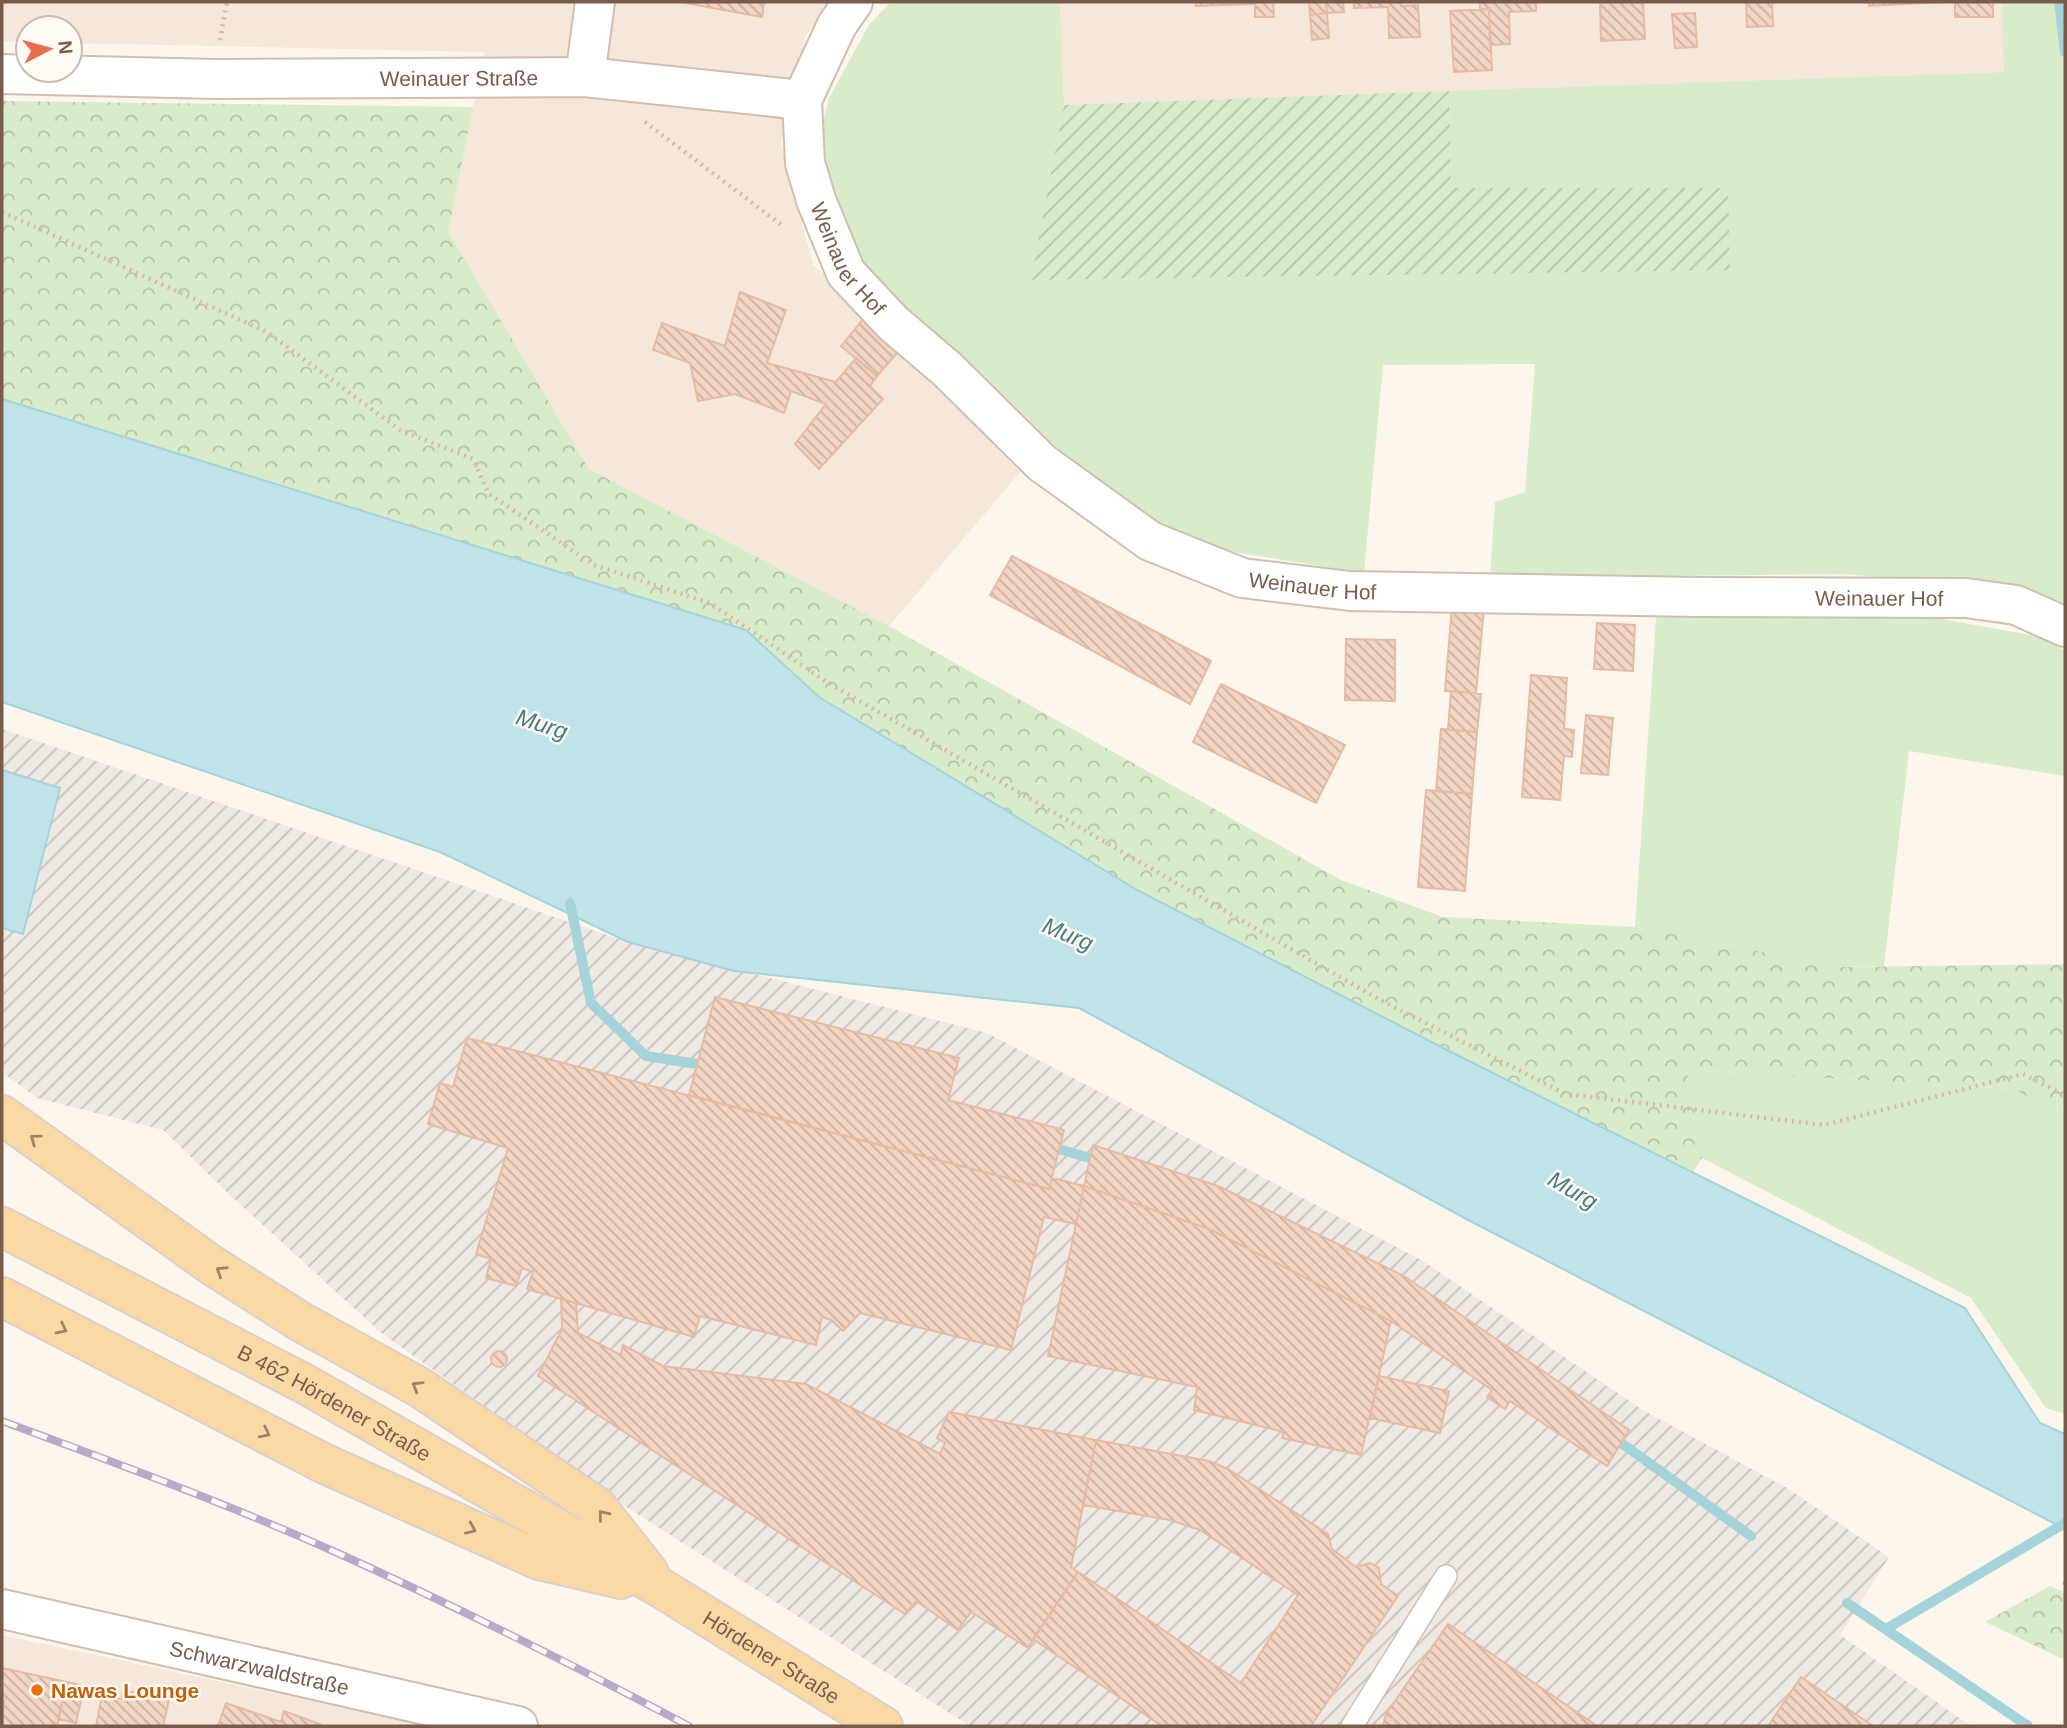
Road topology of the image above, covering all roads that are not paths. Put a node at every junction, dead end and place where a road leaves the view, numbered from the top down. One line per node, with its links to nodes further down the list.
1 (595, 2): 4 (street)
2 (853, 2): 5 (street)
3 (2, 74): 4 (street, Weinauer Straße)
4 (584, 77): 5 (street, Weinauer Straße)
5 (802, 100): 6 (street, Weinauer Hof)
6 (2065, 627)
7 (2, 1115): 11 (main road, one-way to 7)
8 (2, 1227): 11 (main road, B 462 Hördener Straße)
9 (2, 1297): 11 (main road, one-way to 11)
10 (1446, 1576): 16 (lane)
11 (661, 1588): 15 (main road, Hördener Straße)
12 (2, 1608): 13 (street, Schwarzwaldstraße)
13 (449, 1718): 14 (street, Schwarzwaldstraße)
14 (519, 1726)
15 (883, 1726)
16 (1352, 1726)

